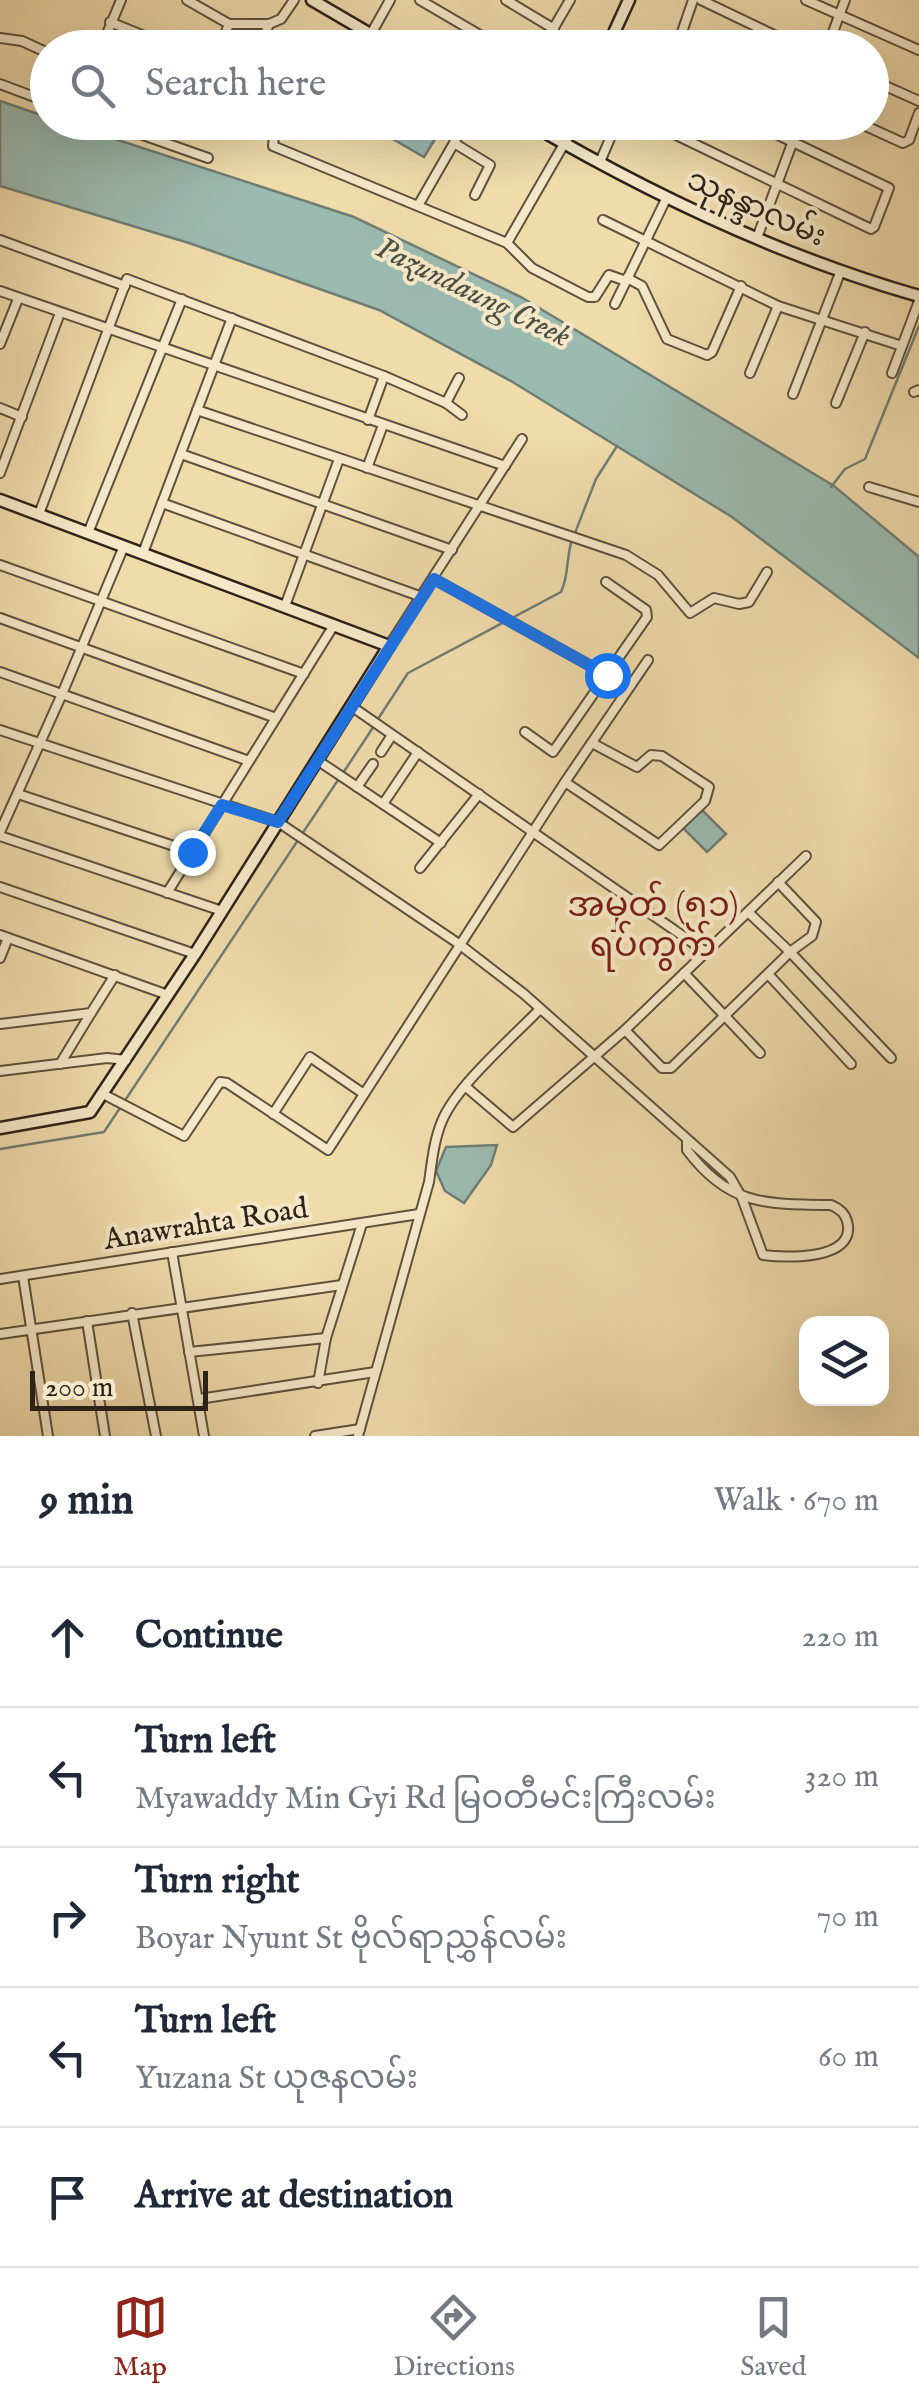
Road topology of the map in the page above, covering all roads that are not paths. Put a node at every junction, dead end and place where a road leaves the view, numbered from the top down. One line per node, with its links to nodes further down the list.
1 (122, 0): 14 (street)
2 (187, 0): 15 (street)
3 (294, 0): 16 (street)
4 (312, 0): 22 (main road)
5 (390, 0): 23 (street)
6 (420, 0): 24 (street)
7 (506, 0): 17 (street)
8 (570, 0): 17 (street)
9 (630, 0): 25 (main road)
10 (697, 0): 26 (street); 27 (street)
11 (806, 0): 13 (street)
12 (844, 0): 13 (street)
13 (839, 16): 28 (street); 29 (street)
14 (110, 22): 18 (street); 19 (street)
15 (229, 24): 16 (street); 20 (street)
16 (268, 24): 21 (street)
17 (554, 28)
18 (107, 30)
19 (130, 30)
20 (227, 30)
21 (266, 30)
22 (363, 30)
23 (372, 30)
24 (471, 30)
25 (616, 30)
26 (685, 30)
27 (762, 30)
28 (834, 30)
29 (872, 30)
30 (889, 37): 33 (street)
31 (0, 38): 32 (street)
32 (30, 45)
33 (919, 50)
34 (0, 84): 36 (street)
35 (889, 88): 37 (street)
36 (30, 95)
37 (919, 101)
38 (919, 113): 39 (street)
39 (889, 136)
40 (157, 140): 51 (street)
41 (274, 140): 56 (street)
42 (456, 140): 49 (street)
43 (557, 140): 50 (main road, သုနန္ဒာလမ်း)
44 (566, 140): 50 (main road)
45 (609, 140): 52 (street)
46 (686, 140): 53 (street)
47 (788, 140): 48 (street)
48 (792, 142): 53 (street); 53 (street)
49 (454, 143): 54 (street); 56 (street)
50 (564, 144): 52 (main road, သုနန္ဒာလမ်း); 61 (street)
51 (208, 158)
52 (600, 162): 55 (main road, သုနန္ဒာလမ်း)
53 (776, 185): 58 (street)
54 (475, 195)
55 (667, 197): 58 (main road, သုနန္ဒာလမ်း); 60 (street)
56 (419, 204): 61 (street)
57 (603, 220): 60 (street)
58 (757, 238): 62 (main road, သုနန္ဒာလမ်း)
59 (0, 240): 64 (street)
60 (644, 240): 63 (street); 65 (street)
61 (507, 243): 63 (street)
62 (840, 273): 68 (main road, သုနန္ဒာလမ်း); 74 (street)
63 (626, 279): 65 (street); 70 (street)
64 (126, 282): 69 (street); 75 (street)
65 (741, 286): 71 (street)
66 (0, 291): 67 (street)
67 (18, 298): 72 (street); 77 (street)
68 (919, 298): 78 (street)
69 (182, 300): 73 (street); 79 (street)
70 (615, 304)
71 (778, 306): 74 (street); 81 (street)
72 (60, 313): 75 (street); 91 (street)
73 (232, 318): 80 (street); 83 (street)
74 (821, 320): 76 (street); 85 (street)
75 (108, 329): 79 (street); 106 (street)
76 (864, 332): 78 (street); 87 (street)
77 (0, 341)
78 (902, 346): 82 (street)
79 (162, 348): 80 (street); 107 (street)
80 (214, 367): 89 (street); 92 (street)
81 (750, 373)
82 (892, 373)
83 (384, 376): 86 (street); 92 (street)
84 (459, 378): 86 (street)
85 (793, 394)
86 (446, 403): 90 (street)
87 (836, 404)
88 (0, 408): 91 (street)
89 (197, 410): 95 (street); 96 (street)
90 (462, 415)
91 (22, 417): 99 (street)
92 (368, 420): 93 (street)
93 (383, 424): 97 (street); 98 (street)
94 (522, 439): 97 (street)
95 (180, 454): 103 (street); 104 (street)
96 (340, 459): 98 (street); 104 (street)
97 (505, 466): 105 (street)
98 (367, 468): 105 (street)
99 (0, 473)
100 (869, 487): 102 (street)
101 (0, 500): 106 (main road)
102 (919, 502)
103 (162, 503): 110 (street); 111 (street)
104 (323, 504): 109 (street); 111 (street)
105 (480, 504): 109 (street); 113 (street)
106 (38, 514): 107 (main road)
107 (88, 533): 108 (main road)
108 (124, 546): 110 (main road); 117 (street)
109 (452, 550): 114 (street)
110 (143, 553): 118 (main road)
111 (304, 554): 116 (street); 118 (street)
112 (0, 565): 117 (street)
113 (768, 572)
114 (434, 579): 116 (street); 126 (street)
115 (606, 582): 126 (street)
116 (422, 597): 121 (street)
117 (101, 601): 122 (street); 125 (street)
118 (285, 606): 120 (main road)
119 (0, 618): 122 (street)
120 (330, 624): 121 (main road); 125 (street)
121 (389, 646): 128 (main road)
122 (83, 647): 127 (street); 129 (street)
123 (648, 660): 134 (street)
124 (0, 672): 127 (street)
125 (304, 674): 129 (street)
126 (607, 675): 131 (street)
127 (62, 694): 133 (street); 138 (street)
128 (351, 706): 132 (street); 137 (main road)
129 (276, 718): 138 (street)
130 (0, 730): 133 (street)
131 (525, 732)
132 (392, 735): 135 (street); 136 (street)
133 (40, 743): 142 (street); 145 (street)
134 (592, 743): 140 (street); 140 (street)
135 (381, 752)
136 (418, 752): 143 (street); 144 (street)
137 (318, 760): 141 (street); 146 (main road)
138 (249, 761): 145 (street)
139 (374, 764): 141 (street)
140 (565, 782): 147 (street)
141 (357, 787): 144 (street)
142 (18, 794): 148 (street); 150 (street)
143 (480, 794): 147 (street); 149 (street)
144 (383, 804): 149 (street)
145 (222, 805): 146 (street); 150 (street)
146 (278, 822): 156 (main road); 159 (street)
147 (532, 830): 159 (street); 160 (street)
148 (0, 834): 155 (street)
149 (441, 843): 152 (street)
150 (192, 852): 155 (street)
151 (806, 856): 153 (street)
152 (420, 868)
153 (778, 882): 157 (street); 161 (street)
154 (0, 887): 162 (street)
155 (166, 892): 156 (street)
156 (222, 911): 162 (main road)
157 (748, 912): 160 (street); 161 (street)
158 (4, 937): 163 (street); 166 (street)
159 (459, 944): 168 (street); 182 (street)
160 (706, 952): 164 (street)
161 (790, 952): 165 (street); 175 (street)
162 (195, 954): 167 (main road)
163 (0, 958)
164 (684, 972): 170 (street); 172 (street)
165 (768, 974): 170 (street); 178 (street)
166 (115, 975): 167 (street); 169 (street)
167 (168, 995): 176 (main road)
168 (540, 1009): 174 (street); 180 (street)
169 (92, 1013): 171 (street); 177 (street)
170 (724, 1015): 172 (street); 173 (street)
171 (0, 1024)
172 (625, 1030): 174 (street)
173 (760, 1053)
174 (594, 1057): 180 (street); 185 (street)
175 (891, 1058)
176 (126, 1060): 177 (street); 181 (main road)
177 (60, 1064): 179 (street)
178 (851, 1064)
179 (0, 1071)
180 (466, 1087): 186 (street)
181 (104, 1094): 183 (street); 184 (main road)
182 (364, 1094): 183 (street); 183 (street)
183 (273, 1114)
184 (0, 1128)
185 (742, 1198): 185 (street)
186 (419, 1214): 187 (street, Anawrahta Road); 199 (street)
187 (362, 1224): 188 (street, Anawrahta Road); 191 (street)
188 (172, 1252): 189 (street, Anawrahta Road); 192 (street)
189 (22, 1276): 190 (street, Anawrahta Road); 195 (street)
190 (0, 1279)
191 (342, 1285): 192 (street); 197 (street)
192 (182, 1306): 193 (street); 198 (street)
193 (132, 1314): 194 (street); 205 (street)
194 (87, 1321): 195 (street); 204 (street)
195 (30, 1328): 196 (street); 203 (street)
196 (0, 1334)
197 (326, 1338): 198 (street); 200 (street)
198 (189, 1352): 201 (street)
199 (375, 1372): 200 (street); 202 (street)
200 (318, 1383): 201 (street)
201 (199, 1399): 206 (street)
202 (359, 1433): 207 (street)
203 (48, 1436)
204 (105, 1436)
205 (156, 1436)
206 (204, 1436)
207 (315, 1436)

